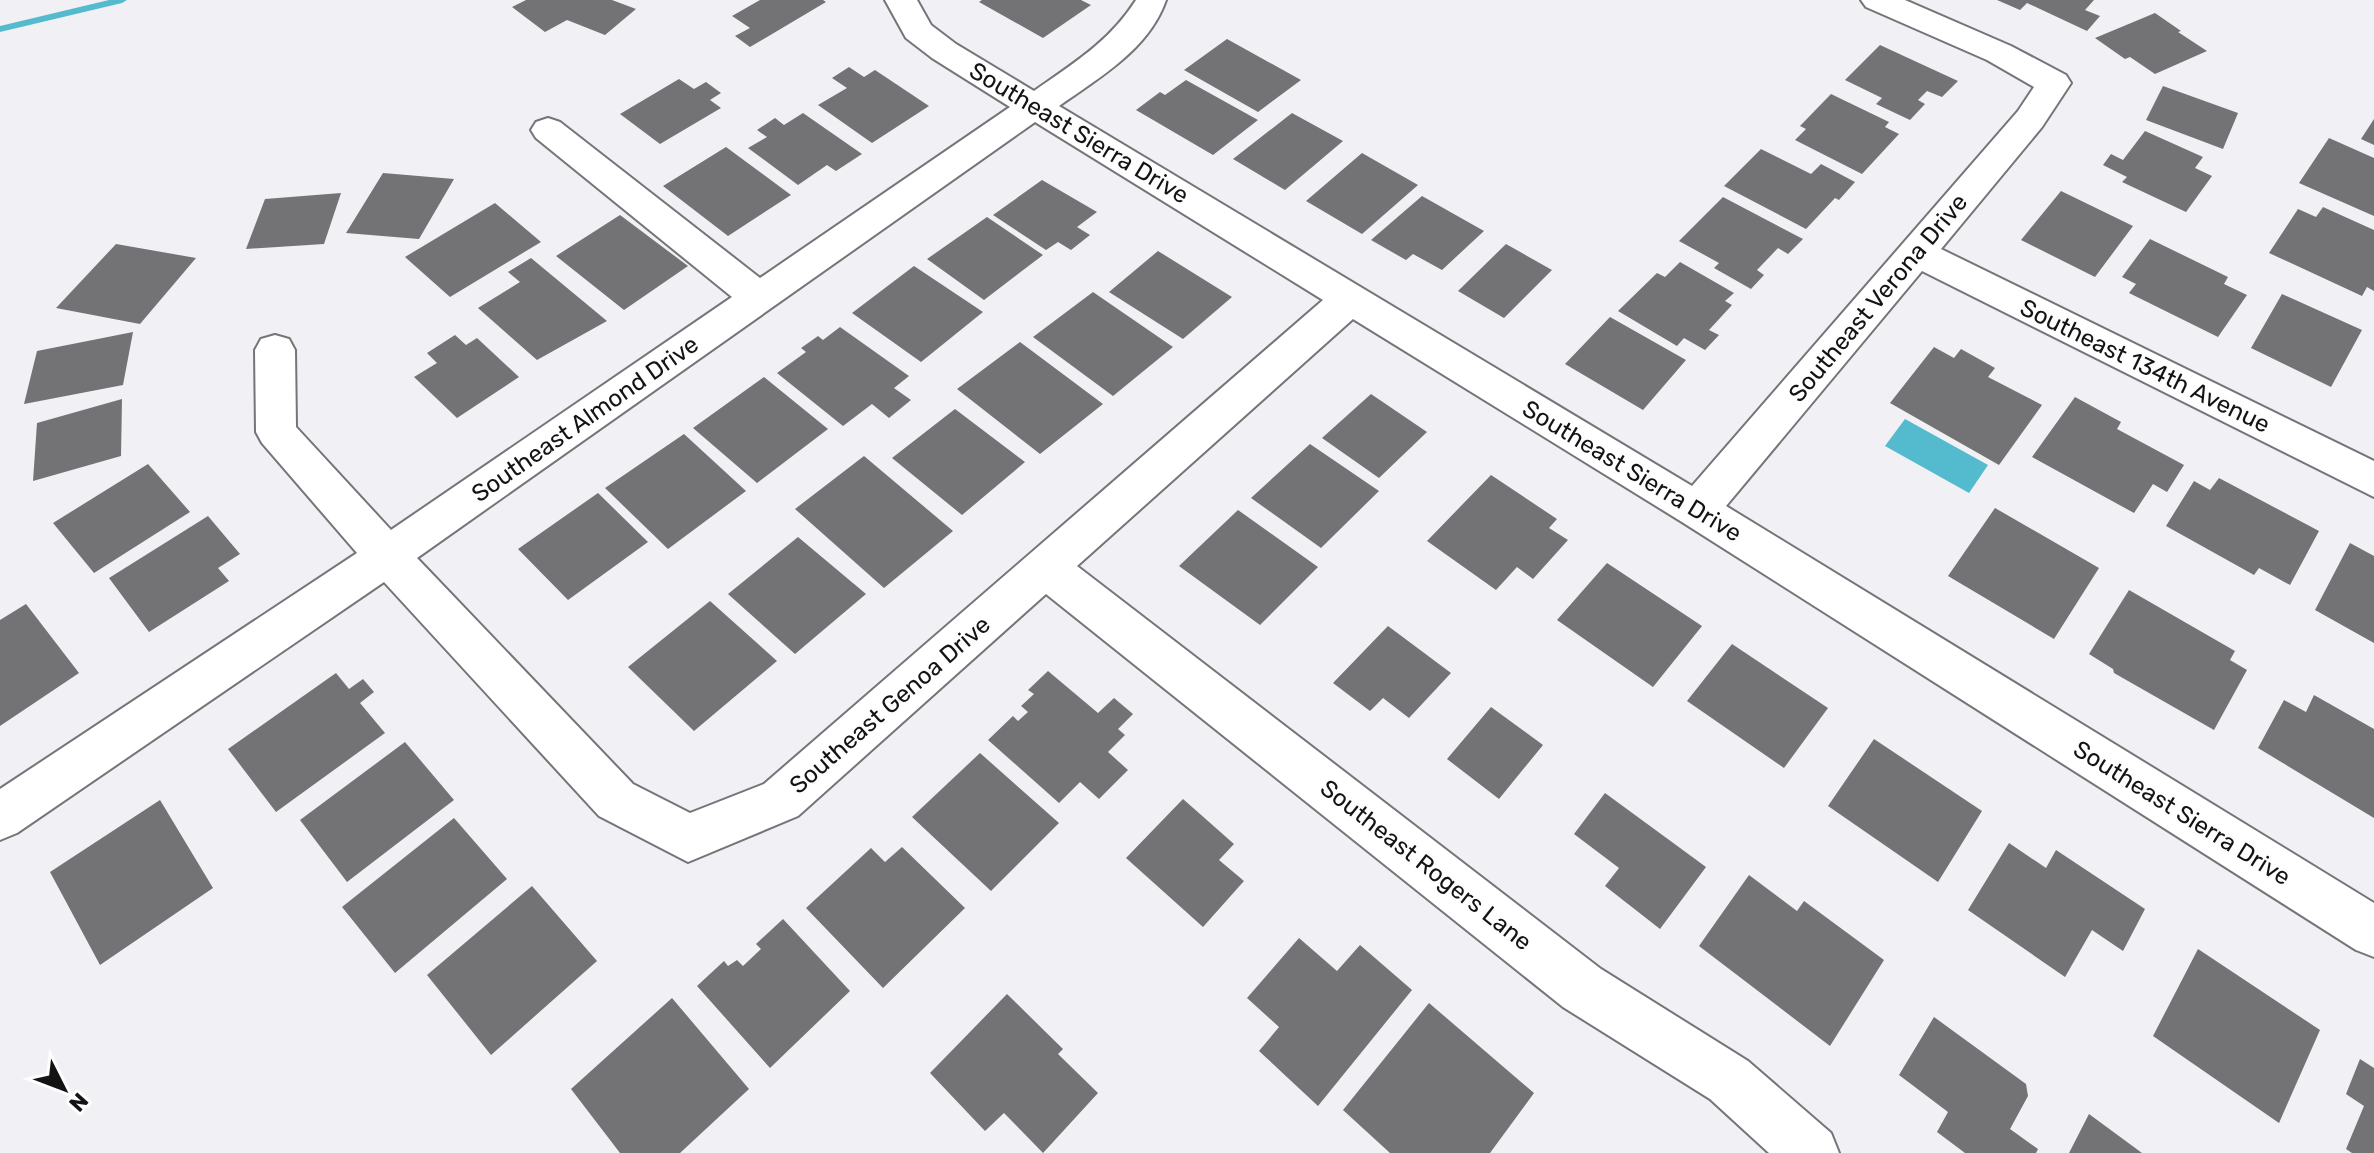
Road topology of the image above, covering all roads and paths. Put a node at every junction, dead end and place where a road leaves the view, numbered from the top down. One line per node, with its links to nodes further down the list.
1 (901, 0): 4 (street, Southeast Sierra Drive)
2 (1877, 0): 6 (street, Southeast Verona Drive)
3 (1151, 1): 4 (street, Southeast Almond Drive)
4 (1035, 106): 7 (street, Southeast Almond Drive); 8 (street, Southeast Sierra Drive)
5 (548, 130): 7 (street)
6 (1917, 253): 10 (street, Southeast 134th Avenue); 11 (street, Southeast Verona Drive)
7 (759, 298): 12 (street, Southeast Almond Drive)
8 (1350, 299): 11 (street, Southeast Sierra Drive); 13 (street, Southeast Genoa Drive)
9 (275, 350): 12 (street)
10 (2374, 480)
11 (1697, 510): 15 (street, Southeast Sierra Drive)
12 (387, 556): 13 (street, Southeast Genoa Drive); 14 (street, Southeast Almond Drive)
13 (1046, 568): 16 (street, Southeast Rogers Lane)
14 (0, 817)
15 (2374, 932)
16 (1811, 1153)

